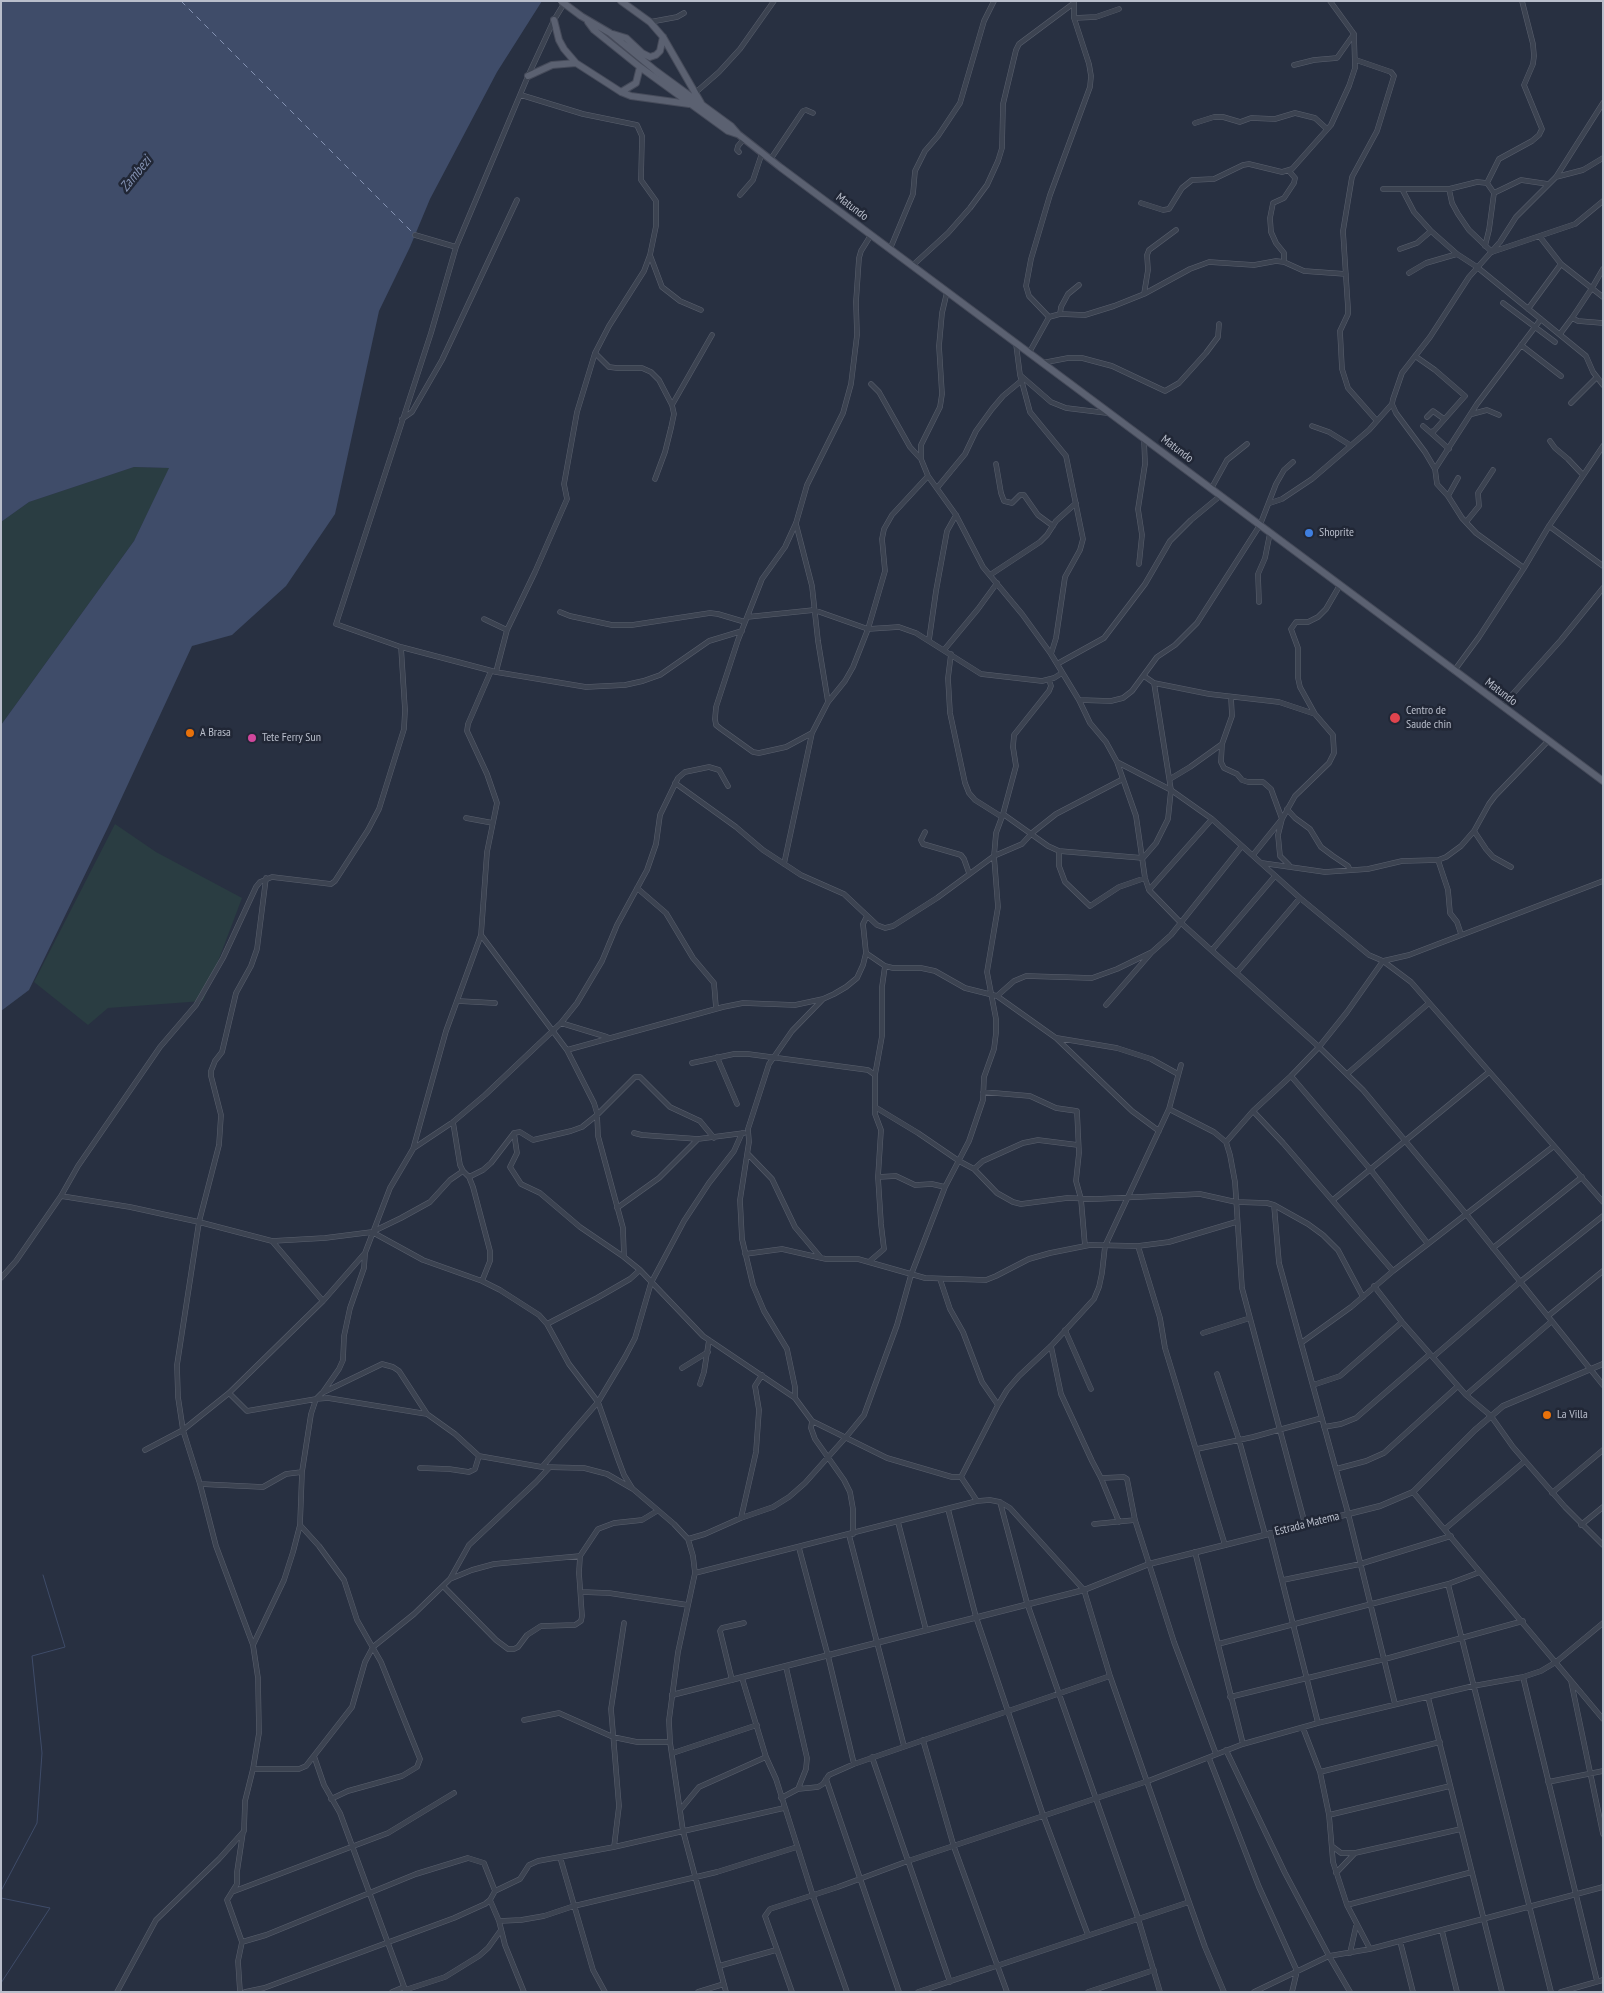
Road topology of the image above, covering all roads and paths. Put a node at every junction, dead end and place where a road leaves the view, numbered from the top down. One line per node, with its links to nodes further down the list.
1 (561, 1): 12 (main road, bridge)
2 (566, 1): 13 (street)
3 (621, 1): 14 (main road)
4 (994, 1): 57 (street)
5 (1330, 1): 16 (street)
6 (1522, 1): 40 (street)
7 (772, 2): 24 (street)
8 (1075, 2): 11 (street); 64 (street)
9 (1119, 10): 11 (street)
10 (684, 14): 14 (street)
11 (1074, 18): 80 (street)
12 (584, 19): 15 (main road); 21 (main road)
13 (554, 20): 19 (main road); 22 (street)
14 (650, 22): 17 (main road)
15 (610, 33): 17 (main road); 28 (main road)
16 (1354, 34): 18 (street); 20 (street)
17 (662, 37): 24 (main road)
18 (1356, 60): 31 (street); 67 (street)
19 (576, 63): 22 (main road); 23 (main road)
20 (1294, 65)
21 (640, 67): 23 (main road); 27 (main road)
22 (528, 76): 25 (street)
23 (621, 92): 27 (main road)
24 (695, 93): 28 (main road)
25 (521, 95): 55 (street); 61 (street)
26 (1603, 103): 39 (street)
27 (692, 105): 32 (main road)
28 (702, 105): 32 (main road)
29 (813, 113): 37 (street)
30 (1194, 123): 31 (street)
31 (1327, 129): 38 (street)
32 (738, 134): 33 (main road, Matundo)
33 (744, 139): 34 (street); 35 (main road, Matundo)
34 (739, 152)
35 (762, 153): 37 (main road, Matundo); 46 (street)
36 (1603, 158): 39 (street)
37 (770, 160): 53 (main road, Matundo)
38 (1289, 171): 49 (street); 62 (street)
39 (1556, 177): 41 (street)
40 (1487, 183): 44 (street); 45 (street)
41 (1548, 184): 45 (street); 59 (street)
42 (1402, 188): 43 (street); 44 (street); 51 (street)
43 (1383, 189)
44 (1449, 189): 56 (street)
45 (1494, 193): 56 (street)
46 (740, 195)
47 (517, 200): 108 (street)
48 (1603, 201): 54 (street)
49 (1141, 203)
50 (1176, 230): 74 (street)
51 (1431, 231): 58 (street); 60 (street)
52 (415, 235): 55 (street)
53 (871, 235): 57 (main road, Matundo); 138 (street)
54 (1540, 237): 59 (street); 63 (street)
55 (456, 246): 108 (street)
56 (1485, 246): 59 (street)
57 (890, 249): 64 (main road, Matundo)
58 (1400, 250)
59 (1492, 252): 65 (street)
60 (1457, 254): 65 (street); 68 (street)
61 (650, 255): 78 (street); 91 (street)
62 (1284, 262): 67 (street); 74 (street)
63 (1561, 264): 70 (street); 77 (street)
64 (912, 266): 72 (main road, Matundo)
65 (1477, 267): 77 (street); 93 (street)
66 (1603, 269): 70 (street)
67 (1346, 274): 110 (street)
68 (1409, 274)
69 (1079, 285): 79 (street)
70 (1592, 288): 73 (street); 81 (street)
71 (1603, 288): 73 (street)
72 (946, 292): 89 (main road, Matundo); 121 (street)
73 (1597, 293): 75 (street)
74 (1144, 294): 79 (street)
75 (1603, 297)
76 (1503, 303): 85 (street)
77 (1528, 309): 82 (street)
78 (701, 310)
79 (1060, 314): 80 (street)
80 (1049, 317): 92 (street)
81 (1572, 318): 83 (street); 86 (street)
82 (1541, 319): 85 (street); 86 (street)
83 (1603, 323)
84 (1218, 324): 94 (street)
85 (1535, 326): 88 (street); 90 (street)
86 (1560, 334): 97 (street)
87 (712, 335): 103 (street)
88 (1555, 342)
89 (1016, 344): 92 (main road, Matundo); 95 (street)
90 (1521, 345): 96 (street); 105 (street)
91 (595, 353): 103 (street); 158 (street)
92 (1029, 353): 94 (main road, Matundo)
93 (1415, 356): 102 (street); 109 (street)
94 (1042, 363): 104 (main road, Matundo)
95 (1020, 375): 98 (street); 104 (street)
96 (1561, 376)
97 (1597, 377): 100 (street); 101 (street)
98 (1021, 381): 131 (street); 135 (street)
99 (871, 384): 121 (street)
100 (1603, 385)
101 (1571, 403)
102 (1392, 404): 110 (street); 125 (street)
103 (672, 405): 130 (street)
104 (1107, 413): 114 (main road, Matundo)
105 (1472, 414): 106 (street); 119 (street)
106 (1499, 415)
107 (1427, 417): 109 (street)
108 (402, 419): 161 (street)
109 (1444, 419): 113 (street)
110 (1377, 421): 117 (street)
111 (1312, 426): 117 (street)
112 (1423, 426): 113 (street)
113 (1430, 432): 119 (street)
114 (1144, 439): 132 (main road, Matundo); 144 (street)
115 (1550, 441): 127 (street)
116 (1247, 444): 132 (street)
117 (1350, 445): 136 (street)
118 (1603, 446): 120 (street)
119 (1449, 450): 125 (street)
120 (1597, 456): 122 (street); 127 (street)
121 (922, 459): 128 (street)
122 (1603, 460)
123 (1293, 462): 136 (street)
124 (996, 464): 141 (street)
125 (1435, 469): 134 (street)
126 (1493, 470): 139 (street)
127 (1583, 475): 142 (street)
128 (928, 476): 131 (street); 157 (street)
129 (1458, 478): 134 (street)
130 (655, 479)
131 (937, 488): 137 (street)
132 (1211, 489): 133 (main road, Matundo)
133 (1220, 496): 140 (main road, Matundo); 165 (street)
134 (1448, 496): 139 (street)
135 (1076, 503): 141 (street); 164 (street)
136 (1270, 503): 140 (street)
137 (956, 515): 147 (street); 160 (street)
138 (796, 522): 152 (street); 154 (street)
139 (1466, 522): 146 (street)
140 (1260, 525): 143 (main road, Matundo); 169 (street)
141 (1053, 526): 147 (street)
142 (1549, 526): 145 (street); 146 (street)
143 (1270, 534): 149 (main road, Matundo); 151 (street)
144 (1139, 564)
145 (1603, 566)
146 (1524, 568): 166 (street)
147 (990, 575): 148 (street)
148 (997, 584): 162 (street); 164 (street)
149 (1340, 585): 166 (main road, Matundo); 176 (street)
150 (1603, 588): 175 (street)
151 (1259, 602)
152 (814, 610): 154 (street); 157 (street); 174 (street)
153 (560, 612): 156 (street)
154 (747, 617): 156 (street)
155 (484, 619): 158 (street)
156 (745, 622): 159 (street)
157 (868, 629): 160 (street); 174 (street)
158 (506, 630): 167 (street)
159 (742, 631): 167 (street); 177 (street)
160 (929, 640): 162 (street)
161 (401, 647): 167 (street); 209 (street)
162 (944, 650): 163 (street)
163 (951, 654): 170 (street); 188 (street)
164 (1051, 654): 165 (street)
165 (1057, 664): 168 (street)
166 (1454, 671): 175 (main road, Matundo)
167 (493, 672): 192 (street)
168 (1062, 673): 170 (street); 173 (street)
169 (1144, 676): 171 (street); 173 (street)
170 (1049, 680): 188 (street)
171 (1154, 683): 172 (street); 182 (street)
172 (1232, 697): 176 (street); 179 (street)
173 (1078, 700): 180 (street)
174 (828, 702): 177 (street)
175 (1502, 706): 178 (main road, Matundo)
176 (1315, 714): 187 (street)
177 (812, 733): 203 (street)
178 (1548, 741): 183 (main road, Matundo); 193 (street)
179 (1222, 744): 182 (street); 191 (street)
180 (1117, 762): 181 (street); 186 (street)
181 (1123, 779): 195 (street); 200 (street)
182 (1170, 779): 186 (street)
183 (1603, 781)
184 (675, 784): 185 (street); 203 (street); 212 (street)
185 (728, 786)
186 (1171, 790): 190 (street); 200 (street)
187 (1287, 809): 191 (street); 206 (street)
188 (1002, 816): 195 (street); 199 (street)
189 (466, 818): 192 (street)
190 (1212, 819): 196 (street); 213 (street)
191 (1282, 819): 198 (street); 204 (street)
192 (493, 822): 218 (street)
193 (1474, 831): 201 (street); 205 (street)
194 (925, 832): 207 (street)
195 (1032, 833): 197 (street); 199 (street)
196 (1242, 846): 198 (street); 216 (street)
197 (1059, 851): 200 (street); 210 (street)
198 (1253, 854): 202 (street)
199 (994, 856): 207 (street); 225 (street)
200 (1143, 858): 210 (street)
201 (1438, 860): 206 (street); 217 (street)
202 (1262, 863): 204 (street); 208 (street)
203 (784, 864): 215 (street)
204 (1289, 865): 206 (street)
205 (1511, 868)
206 (1350, 870)
207 (969, 874): 215 (street)
208 (1274, 876): 214 (street); 219 (street)
209 (266, 878): 276 (street); 286 (street)
210 (1145, 878): 213 (street)
211 (1603, 880): 217 (street)
212 (637, 888): 232 (street); 233 (street)
213 (1149, 890): 216 (street)
214 (1300, 898): 222 (street); 224 (street)
215 (867, 916): 221 (street)
216 (1180, 922): 219 (street); 220 (street)
217 (1461, 934): 222 (street)
218 (481, 935): 228 (street); 234 (street)
219 (1212, 950): 224 (street)
220 (1152, 952): 226 (street); 231 (street)
221 (866, 953): 223 (street); 227 (street)
222 (1383, 961): 230 (street); 237 (street)
223 (885, 966): 225 (street); 246 (street)
224 (1237, 972): 237 (street)
225 (990, 994): 226 (street); 248 (street)
226 (997, 996): 236 (street)
227 (823, 999): 232 (street); 239 (street)
228 (458, 1001): 229 (street); 266 (street)
229 (495, 1002)
230 (1429, 1003): 243 (street); 245 (street)
231 (1106, 1006)
232 (716, 1008): 235 (street)
233 (561, 1023): 234 (street); 235 (street)
234 (552, 1031): 238 (street); 254 (street)
235 (607, 1037): 238 (street)
236 (1056, 1038): 244 (street); 255 (street)
237 (1318, 1047): 245 (street); 247 (street)
238 (567, 1050): 253 (street)
239 (773, 1056): 240 (street); 246 (street); 256 (street)
240 (717, 1057): 241 (street); 249 (street)
241 (692, 1062)
242 (1181, 1065): 244 (street)
243 (1490, 1072): 263 (street); 265 (street)
244 (1178, 1074): 251 (street)
245 (1347, 1074): 263 (street)
246 (875, 1075): 250 (street)
247 (1291, 1076): 252 (street); 270 (street)
248 (983, 1092): 264 (street); 268 (street)
249 (737, 1104)
250 (875, 1107): 268 (street); 273 (street)
251 (1170, 1109): 255 (street); 262 (street)
252 (1253, 1111): 262 (street); 279 (street)
253 (597, 1115): 257 (street); 260 (street); 283 (street)
254 (452, 1122): 266 (street); 271 (street)
255 (1159, 1131): 277 (street)
256 (748, 1132): 259 (street); 267 (street)
257 (514, 1133): 272 (street); 297 (street)
258 (634, 1133): 261 (street)
259 (742, 1133): 260 (street); 308 (street)
260 (714, 1138): 261 (street)
261 (698, 1139): 283 (street)
262 (1226, 1142): 280 (street)
263 (1405, 1142): 270 (street); 284 (street)
264 (1078, 1145): 269 (street); 278 (street)
265 (1554, 1146): 274 (street); 284 (street)
266 (414, 1148): 288 (street)
267 (748, 1154): 296 (street); 298 (street)
268 (959, 1161): 269 (street); 275 (street)
269 (974, 1168): 278 (street)
270 (1370, 1169): 279 (street); 290 (street)
271 (463, 1171): 272 (street); 288 (street)
272 (469, 1177): 306 (street)
273 (878, 1177): 275 (street); 299 (street)
274 (1582, 1177): 281 (street); 294 (street)
275 (945, 1187): 303 (street)
276 (61, 1196): 286 (street); 304 (street)
277 (1128, 1196): 278 (street); 280 (street); 292 (street)
278 (1081, 1199): 291 (street)
279 (1333, 1200): 301 (street)
280 (1236, 1202): 282 (street); 287 (street)
281 (1603, 1202)
282 (1274, 1205): 310 (street); 320 (street)
283 (617, 1208): 297 (street)
284 (1466, 1214): 290 (street); 294 (street)
285 (1603, 1216): 307 (street)
286 (200, 1222): 289 (street); 348 (street)
287 (1236, 1222): 293 (street); 313 (street)
288 (372, 1232): 289 (street); 295 (street); 306 (street)
289 (272, 1242): 311 (street)
290 (1428, 1244): 301 (street)
291 (1085, 1246): 292 (street); 305 (street)
292 (1104, 1246): 293 (street); 317 (street)
293 (1138, 1246): 352 (street)
294 (1493, 1248): 307 (street)
295 (365, 1253): 311 (street); 337 (street)
296 (745, 1254): 298 (street); 339 (street)
297 (624, 1257): 300 (street)
298 (821, 1258): 299 (street)
299 (870, 1261): 303 (street)
300 (640, 1270): 308 (street); 316 (street)
301 (1393, 1271): 309 (street)
302 (1603, 1271): 312 (street)
303 (911, 1275): 305 (street); 350 (street)
304 (1, 1278)
305 (940, 1279): 342 (street)
306 (482, 1281): 316 (street)
307 (1520, 1282): 312 (street); 323 (street)
308 (651, 1283): 319 (street); 341 (street)
309 (1374, 1286): 310 (street); 315 (street)
310 (1363, 1297): 320 (street)
311 (323, 1300): 336 (street)
312 (1548, 1316): 314 (street)
313 (1250, 1318): 318 (street); 349 (street)
314 (1552, 1321): 328 (street); 338 (street)
315 (1402, 1322): 323 (street); 332 (street)
316 (547, 1324): 341 (street)
317 (1065, 1330): 321 (street); 335 (street)
318 (1203, 1333)
319 (709, 1340): 322 (street); 330 (street)
320 (1301, 1343): 332 (street)
321 (1051, 1346): 342 (street); 364 (street)
322 (708, 1352): 324 (street); 325 (street)
323 (1432, 1356): 334 (street); 347 (street)
324 (697, 1359): 325 (street); 327 (street)
325 (705, 1364): 331 (street)
326 (1603, 1364): 328 (street, Estrada Matema)
327 (682, 1368)
328 (1592, 1369): 333 (street); 344 (street, Estrada Matema)
329 (1216, 1374): 351 (street)
330 (762, 1375): 339 (street); 375 (street)
331 (700, 1384)
332 (1313, 1385): 345 (street)
333 (1603, 1385)
334 (1458, 1386): 338 (street); 361 (street)
335 (1091, 1389)
336 (229, 1393): 340 (street); 348 (street)
337 (322, 1393): 340 (street); 343 (street)
338 (1466, 1395): 344 (street)
339 (795, 1398): 346 (street)
340 (316, 1399): 343 (street); 362 (street)
341 (598, 1402): 358 (street); 366 (street)
342 (998, 1405): 363 (street)
343 (427, 1414): 355 (street)
344 (1491, 1416): 357 (street); 367 (street, Estrada Matema)
345 (1322, 1418): 347 (street); 349 (street)
346 (812, 1421): 350 (street); 356 (street)
347 (1324, 1427): 361 (street)
348 (184, 1430): 353 (street); 365 (street)
349 (1280, 1430): 351 (street); 381 (street)
350 (846, 1437): 356 (street); 363 (street)
351 (1239, 1440): 352 (street); 385 (street)
352 (1197, 1449): 388 (street)
353 (145, 1450)
354 (1603, 1450): 368 (street)
355 (479, 1456): 358 (street); 359 (street)
356 (828, 1458): 375 (street); 384 (street)
357 (1525, 1461): 368 (street); 383 (street)
358 (542, 1467): 360 (street)
359 (420, 1468)
360 (549, 1468): 366 (street); 397 (street)
361 (1336, 1469): 374 (street)
362 (302, 1472): 365 (street); 379 (street)
363 (961, 1477): 369 (street)
364 (1101, 1478): 376 (street); 378 (street)
365 (200, 1484): 416 (street)
366 (633, 1489): 373 (street)
367 (1413, 1492): 374 (street, Estrada Matema); 383 (street)
368 (1552, 1493): 382 (street)
369 (976, 1501): 370 (street); 372 (street)
370 (1000, 1502): 401 (street); 403 (street)
371 (1603, 1507): 382 (street)
372 (948, 1509): 377 (street); 406 (street)
373 (657, 1511): 387 (street); 392 (street)
374 (1348, 1513): 381 (street, Estrada Matema); 394 (street)
375 (741, 1518): 387 (street)
376 (1135, 1520): 378 (street); 393 (street)
377 (898, 1522): 384 (street); 412 (street)
378 (1120, 1522): 380 (street)
379 (300, 1524): 416 (street); 417 (street)
380 (1094, 1524)
381 (1305, 1524): 385 (street, Estrada Matema)
382 (1581, 1525): 389 (street)
383 (1445, 1529): 386 (street)
384 (851, 1534): 390 (street); 414 (street)
385 (1267, 1534): 388 (street, Estrada Matema); 398 (street)
386 (1451, 1536): 394 (street); 395 (street)
387 (688, 1539): 396 (street)
388 (1225, 1545): 391 (street, Estrada Matema)
389 (1603, 1545)
390 (798, 1548): 396 (street); 418 (street)
391 (1195, 1552): 393 (street, Estrada Matema); 415 (street)
392 (580, 1556): 397 (street); 402 (street)
393 (1149, 1564): 401 (street, Estrada Matema); 448 (street)
394 (1360, 1564): 398 (street); 404 (street)
395 (1480, 1572): 399 (street); 407 (street)
396 (695, 1573): 405 (street)
397 (450, 1579): 400 (street)
398 (1283, 1580): 411 (street)
399 (1448, 1584): 404 (street); 413 (street)
400 (443, 1586): 402 (street); 417 (street)
401 (1084, 1590): 403 (street, Estrada Matema); 422 (street)
402 (581, 1592): 405 (street)
403 (1027, 1603): 406 (street, Estrada Matema); 429 (street)
404 (1371, 1604): 411 (street); 419 (street)
405 (688, 1605): 430 (street)
406 (976, 1617): 412 (street, Estrada Matema); 434 (street)
407 (1523, 1621): 413 (street); 420 (street)
408 (624, 1623): 440 (street)
409 (744, 1623): 426 (street)
410 (1603, 1623): 420 (street)
411 (1294, 1624): 415 (street); 425 (street)
412 (926, 1630): 414 (street, Estrada Matema)
413 (1461, 1638): 419 (street); 428 (street)
414 (878, 1643): 418 (street, Estrada Matema); 445 (street)
415 (1218, 1644): 431 (street)
416 (253, 1645): 454 (street)
417 (372, 1647): 449 (street); 465 (street)
418 (828, 1656): 421 (street, Estrada Matema); 453 (street)
419 (1385, 1658): 425 (street); 433 (street)
420 (1556, 1662): 423 (street); 427 (street)
421 (786, 1667): 424 (street, Estrada Matema); 462 (street)
422 (1110, 1676): 429 (street); 459 (street)
423 (1523, 1676): 428 (street); 460 (street)
424 (742, 1678): 426 (street, Estrada Matema); 438 (street)
425 (1308, 1678): 431 (street); 437 (street)
426 (732, 1680): 430 (street, Estrada Matema)
427 (1571, 1680): 435 (street); 457 (street)
428 (1473, 1686): 432 (street); 497 (street)
429 (1059, 1694): 434 (street); 466 (street)
430 (672, 1696): 442 (street)
431 (1230, 1697): 444 (street)
432 (1428, 1697): 433 (street); 443 (street)
433 (1396, 1704): 437 (street)
434 (1008, 1712): 441 (street); 470 (street)
435 (1603, 1719)
436 (524, 1720): 440 (street)
437 (1318, 1722): 439 (street)
438 (757, 1725): 447 (street); 450 (street)
439 (1304, 1728): 444 (street); 456 (street)
440 (613, 1737): 442 (street); 477 (street)
441 (923, 1740): 445 (street); 476 (street)
442 (670, 1742): 447 (street)
443 (1440, 1742): 456 (street); 461 (street)
444 (1243, 1744): 446 (street)
445 (904, 1746): 451 (street)
446 (1226, 1750): 448 (street); 511 (street)
447 (673, 1753): 468 (street)
448 (1216, 1754): 452 (street)
449 (314, 1756): 454 (street); 465 (street)
450 (766, 1757): 464 (street); 468 (street)
451 (872, 1757): 453 (street); 482 (street)
452 (1209, 1758): 459 (street); 515 (street)
453 (854, 1764): 458 (street)
454 (253, 1769): 472 (street)
455 (1603, 1771): 457 (street)
456 (1320, 1772): 469 (street)
457 (1589, 1774): 460 (street); 474 (street)
458 (826, 1780): 462 (street); 486 (street)
459 (1148, 1781): 466 (street); 494 (street)
460 (1548, 1782): 491 (street)
461 (1450, 1786): 469 (street); 471 (street)
462 (798, 1789): 464 (street)
463 (454, 1793): 475 (street)
464 (781, 1798): 467 (street)
465 (331, 1799): 475 (street)
466 (1096, 1799): 470 (street); 498 (street)
467 (784, 1808): 473 (street); 478 (street)
468 (680, 1810): 473 (street)
469 (1329, 1814): 479 (street)
470 (1043, 1815): 476 (street); 504 (street)
471 (1461, 1829): 480 (street); 483 (street)
472 (244, 1830): 489 (street); 522 (street)
473 (683, 1831): 477 (street); 485 (street)
474 (1603, 1834)
475 (352, 1846): 489 (street); 490 (street)
476 (954, 1846): 482 (street); 512 (street)
477 (614, 1847): 481 (street)
478 (797, 1847): 485 (street); 492 (street)
479 (1333, 1847): 480 (street); 484 (street)
480 (1355, 1853): 484 (street)
481 (560, 1857): 488 (street); 496 (street)
482 (908, 1860): 486 (street); 518 (street)
483 (1472, 1872): 495 (street); 499 (street)
484 (1336, 1873): 495 (street)
485 (694, 1877): 496 (street); 513 (street)
486 (860, 1878): 492 (street); 532 (street)
487 (1603, 1888): 491 (street)
488 (495, 1891): 490 (street); 493 (street)
489 (232, 1892): 507 (street)
490 (370, 1892): 505 (street); 507 (street)
491 (1576, 1895): 497 (street); 517 (street)
492 (813, 1896): 509 (street); 531 (street)
493 (490, 1900): 500 (street); 505 (street)
494 (1189, 1902): 498 (street); 521 (street)
495 (1347, 1905): 501 (street)
496 (574, 1906): 500 (street); 527 (street)
497 (1530, 1907): 499 (street); 543 (street)
498 (1138, 1918): 504 (street); 514 (street)
499 (1483, 1920): 503 (street); 542 (street)
500 (499, 1921): 502 (street)
501 (1356, 1926): 508 (street); 510 (street)
502 (501, 1930): 520 (street); 526 (street)
503 (1442, 1931): 506 (street); 541 (street)
504 (1088, 1935): 512 (street)
505 (388, 1941): 520 (street); 524 (street)
506 (1400, 1941): 508 (street); 540 (street)
507 (242, 1942): 523 (street)
508 (1370, 1949): 510 (street)
509 (776, 1950): 513 (street); 530 (street)
510 (1350, 1952): 511 (street)
511 (1329, 1956): 515 (street); 539 (street)
512 (998, 1965): 518 (street); 534 (street)
513 (719, 1966): 519 (street)
514 (1154, 1970): 535 (street); 536 (street)
515 (1297, 1971): 537 (street); 538 (street)
516 (1603, 1980): 517 (street)
517 (1597, 1981): 544 (street)
518 (950, 1982): 533 (street)
519 (724, 1984): 528 (street); 529 (street)
520 (405, 1990): 525 (street)
521 (1222, 1991)
522 (117, 1992)
523 (240, 1992)
524 (245, 1992)
525 (392, 1992)
526 (524, 1992)
527 (605, 1992)
528 (698, 1992)
529 (726, 1992)
530 (792, 1992)
531 (847, 1992)
532 (899, 1992)
533 (918, 1992)
534 (1007, 1992)
535 (1088, 1992)
536 (1160, 1992)
537 (1254, 1992)
538 (1292, 1992)
539 (1350, 1992)
540 (1413, 1992)
541 (1457, 1992)
542 (1502, 1992)
543 (1551, 1992)
544 (1561, 1992)

